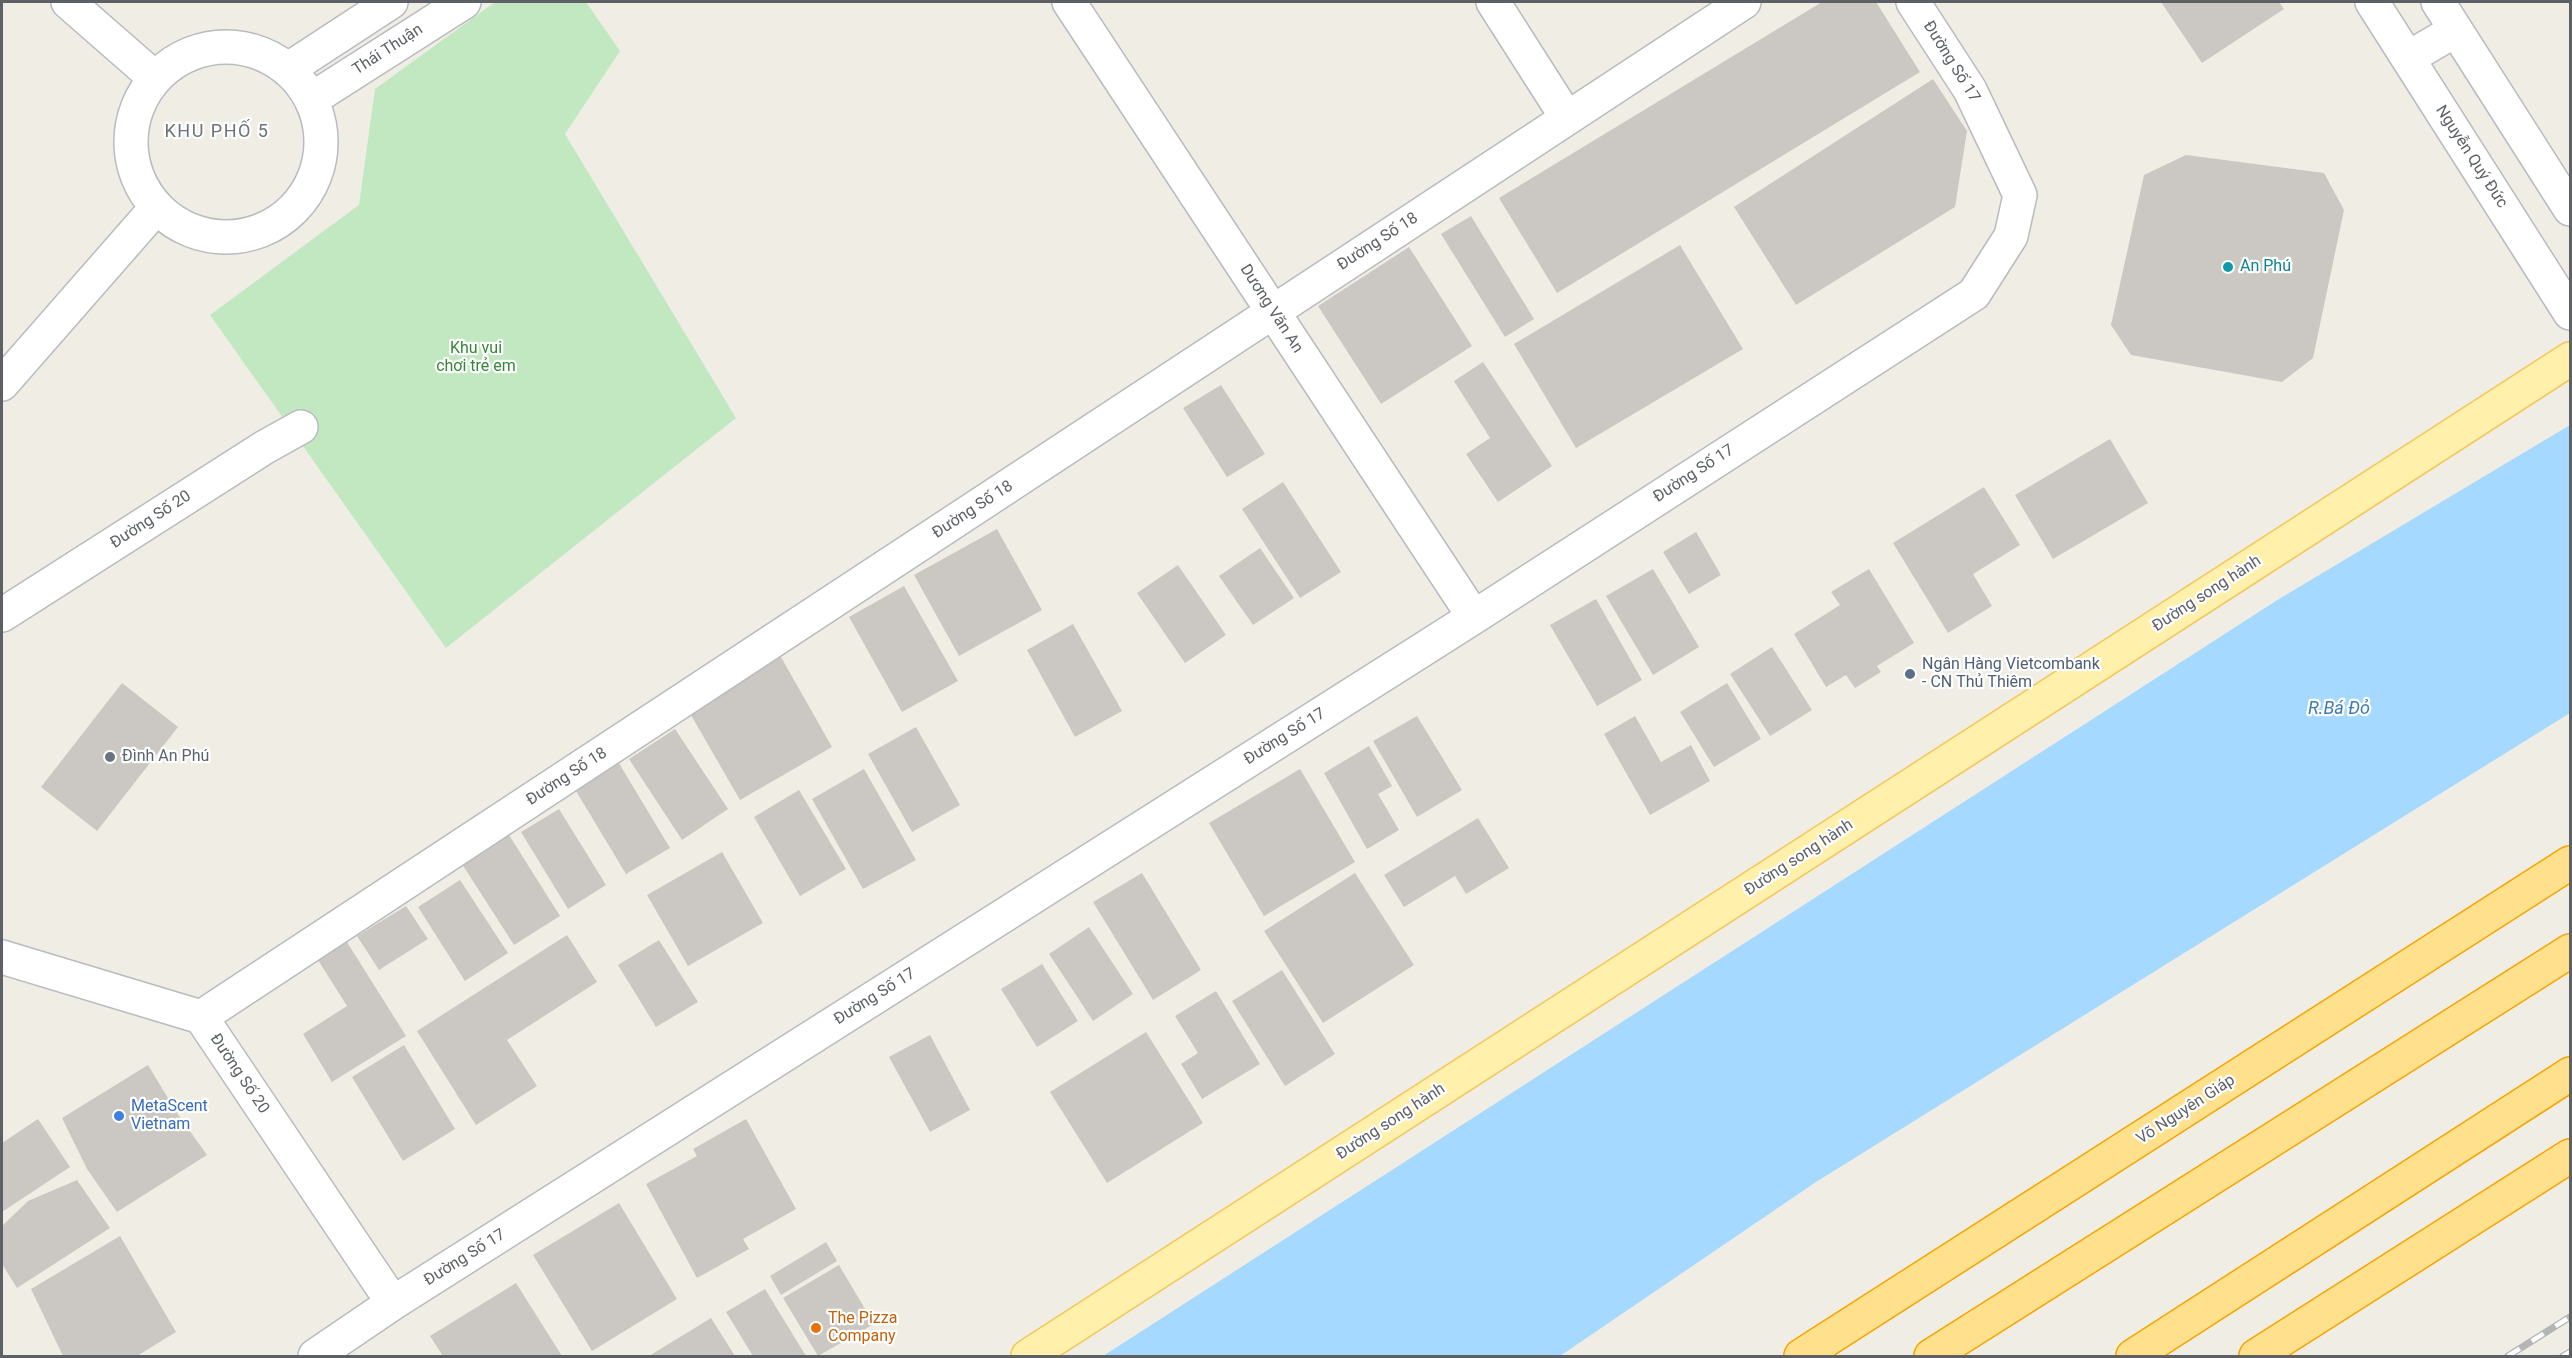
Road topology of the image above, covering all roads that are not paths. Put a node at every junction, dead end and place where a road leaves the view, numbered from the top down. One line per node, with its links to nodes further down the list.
1 (68, 2): 13 (street)
2 (391, 2): 12 (street)
3 (464, 2): 14 (street, Thái Thuận)
4 (1069, 2): 18 (street, Dương Văn An)
5 (1493, 2): 15 (street)
6 (1744, 2): 15 (street, Đường Số 18)
7 (1913, 2): 24 (street, Đường Số 17)
8 (2372, 2): 11 (street, Nguyễn Quý Đức)
9 (2438, 2): 10 (street)
10 (2456, 30): 11 (street); 17 (street)
11 (2408, 58): 19 (street, Nguyễn Quý Đức)
12 (290, 68): 13 (street); 14 (street)
13 (155, 78): 16 (street)
14 (312, 99): 16 (street)
15 (1567, 118): 18 (street, Đường Số 18)
16 (156, 208): 21 (street)
17 (2571, 209)
18 (1273, 312): 24 (street, Dương Văn An); 28 (street, Đường Số 18)
19 (2571, 313)
20 (2571, 359): 33 (main road, Đường song hành)
21 (2, 384)
22 (301, 426): 23 (street, Đường Số 20)
23 (2, 615)
24 (1474, 617): 31 (street, Đường Số 17)
25 (2571, 863): 34 (highway, Võ Nguyên Giáp)
26 (2571, 951): 35 (highway)
27 (2, 957): 28 (street, Đường Số 20)
28 (201, 1017): 31 (street, Đường Số 20)
29 (2571, 1074): 36 (highway)
30 (2571, 1156): 37 (highway)
31 (393, 1304): 32 (street, Đường Số 17)
32 (315, 1356)
33 (1028, 1356)
34 (1801, 1356)
35 (1931, 1356)
36 (2133, 1356)
37 (2256, 1356)

